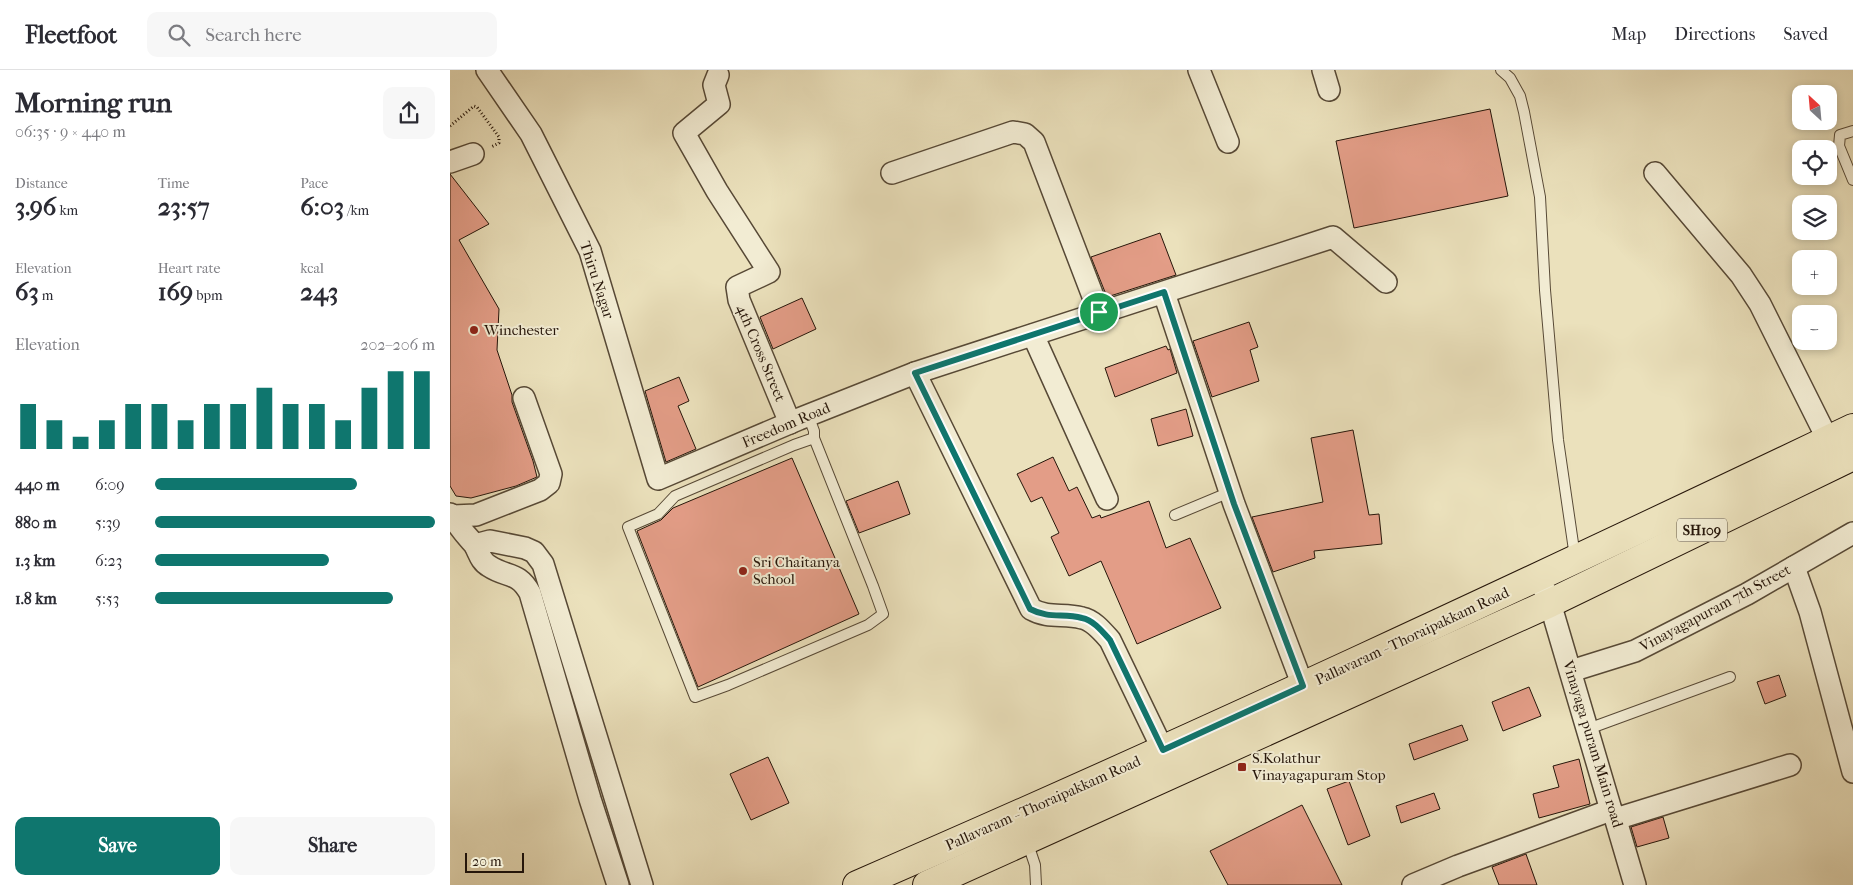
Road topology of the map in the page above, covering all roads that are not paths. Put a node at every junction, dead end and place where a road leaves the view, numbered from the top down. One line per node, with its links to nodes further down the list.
1 (487, 70): 25 (street, Thiru Nagar)
2 (1200, 70): 8 (street)
3 (1323, 70): 6 (street)
4 (1500, 70): 32 (lane)
5 (721, 72): 20 (street, 4th Cross Street)
6 (1329, 90)
7 (1853, 131): 13 (lane)
8 (1228, 142)
9 (473, 154): 10 (street)
10 (450, 162)
11 (892, 173): 16 (street)
12 (1655, 173): 23 (street)
13 (1853, 180)
14 (1386, 282): 15 (street, Freedom Road)
15 (1164, 292): 16 (street, Freedom Road); 26 (street)
16 (1099, 312): 17 (street, Freedom Road)
17 (1033, 335): 18 (street, Freedom Road); 27 (street)
18 (915, 373): 20 (street, Freedom Road); 40 (street)
19 (524, 398): 28 (street)
20 (799, 419): 22 (lane); 25 (street, Freedom Road)
21 (1853, 428): 23 (main road, Pallavaram - Thoraipakkam Road / SH109)
22 (814, 438): 22 (lane)
23 (1828, 440): 32 (main road, Pallavaram - Thoraipakkam Road / SH109)
24 (1853, 456): 35 (main road, Pallavaram - Thoraipakkam Road / SH109)
25 (658, 479)
26 (1230, 492): 29 (lane); 38 (street)
27 (1107, 498)
28 (452, 515): 31 (street)
29 (1175, 515)
30 (1853, 533): 33 (street, Vinayagapuram 7th Street)
31 (475, 545): 48 (street); 49 (street)
32 (1575, 560): 34 (main road, Pallavaram - Thoraipakkam Road / SH109)
33 (1794, 567): 36 (street, Vinayagapuram 7th Street); 42 (street)
34 (1539, 577): 35 (street, Vinayaga puram Main road); 38 (main road, Pallavaram - Thoraipakkam Road / SH109)
35 (1550, 603): 36 (street, Vinayaga puram Main road); 45 (main road, Pallavaram - Thoraipakkam Road / SH109)
36 (1571, 671): 39 (street, Vinayaga puram Main road)
37 (1730, 677): 39 (lane)
38 (1303, 686): 40 (main road, Pallavaram - Thoraipakkam Road / SH109)
39 (1588, 729): 43 (street, Vinayaga puram Main road)
40 (1163, 750): 44 (main road, Pallavaram - Thoraipakkam Road / SH109)
41 (1790, 765): 43 (street)
42 (1853, 772)
43 (1613, 813): 53 (street); 54 (street, Vinayaga puram Main road)
44 (975, 834): 46 (main road); 50 (main road, Pallavaram - Thoraipakkam Road / SH109)
45 (1026, 840): 46 (main road, Pallavaram - Thoraipakkam Road / SH109); 52 (lane)
46 (985, 859): 47 (main road, Pallavaram - Thoraipakkam Road / SH109)
47 (953, 880): 51 (main road, Pallavaram - Thoraipakkam Road / SH109)
48 (618, 885)
49 (642, 885)
50 (857, 885)
51 (927, 885)
52 (1036, 885)
53 (1413, 885)
54 (1635, 885)

